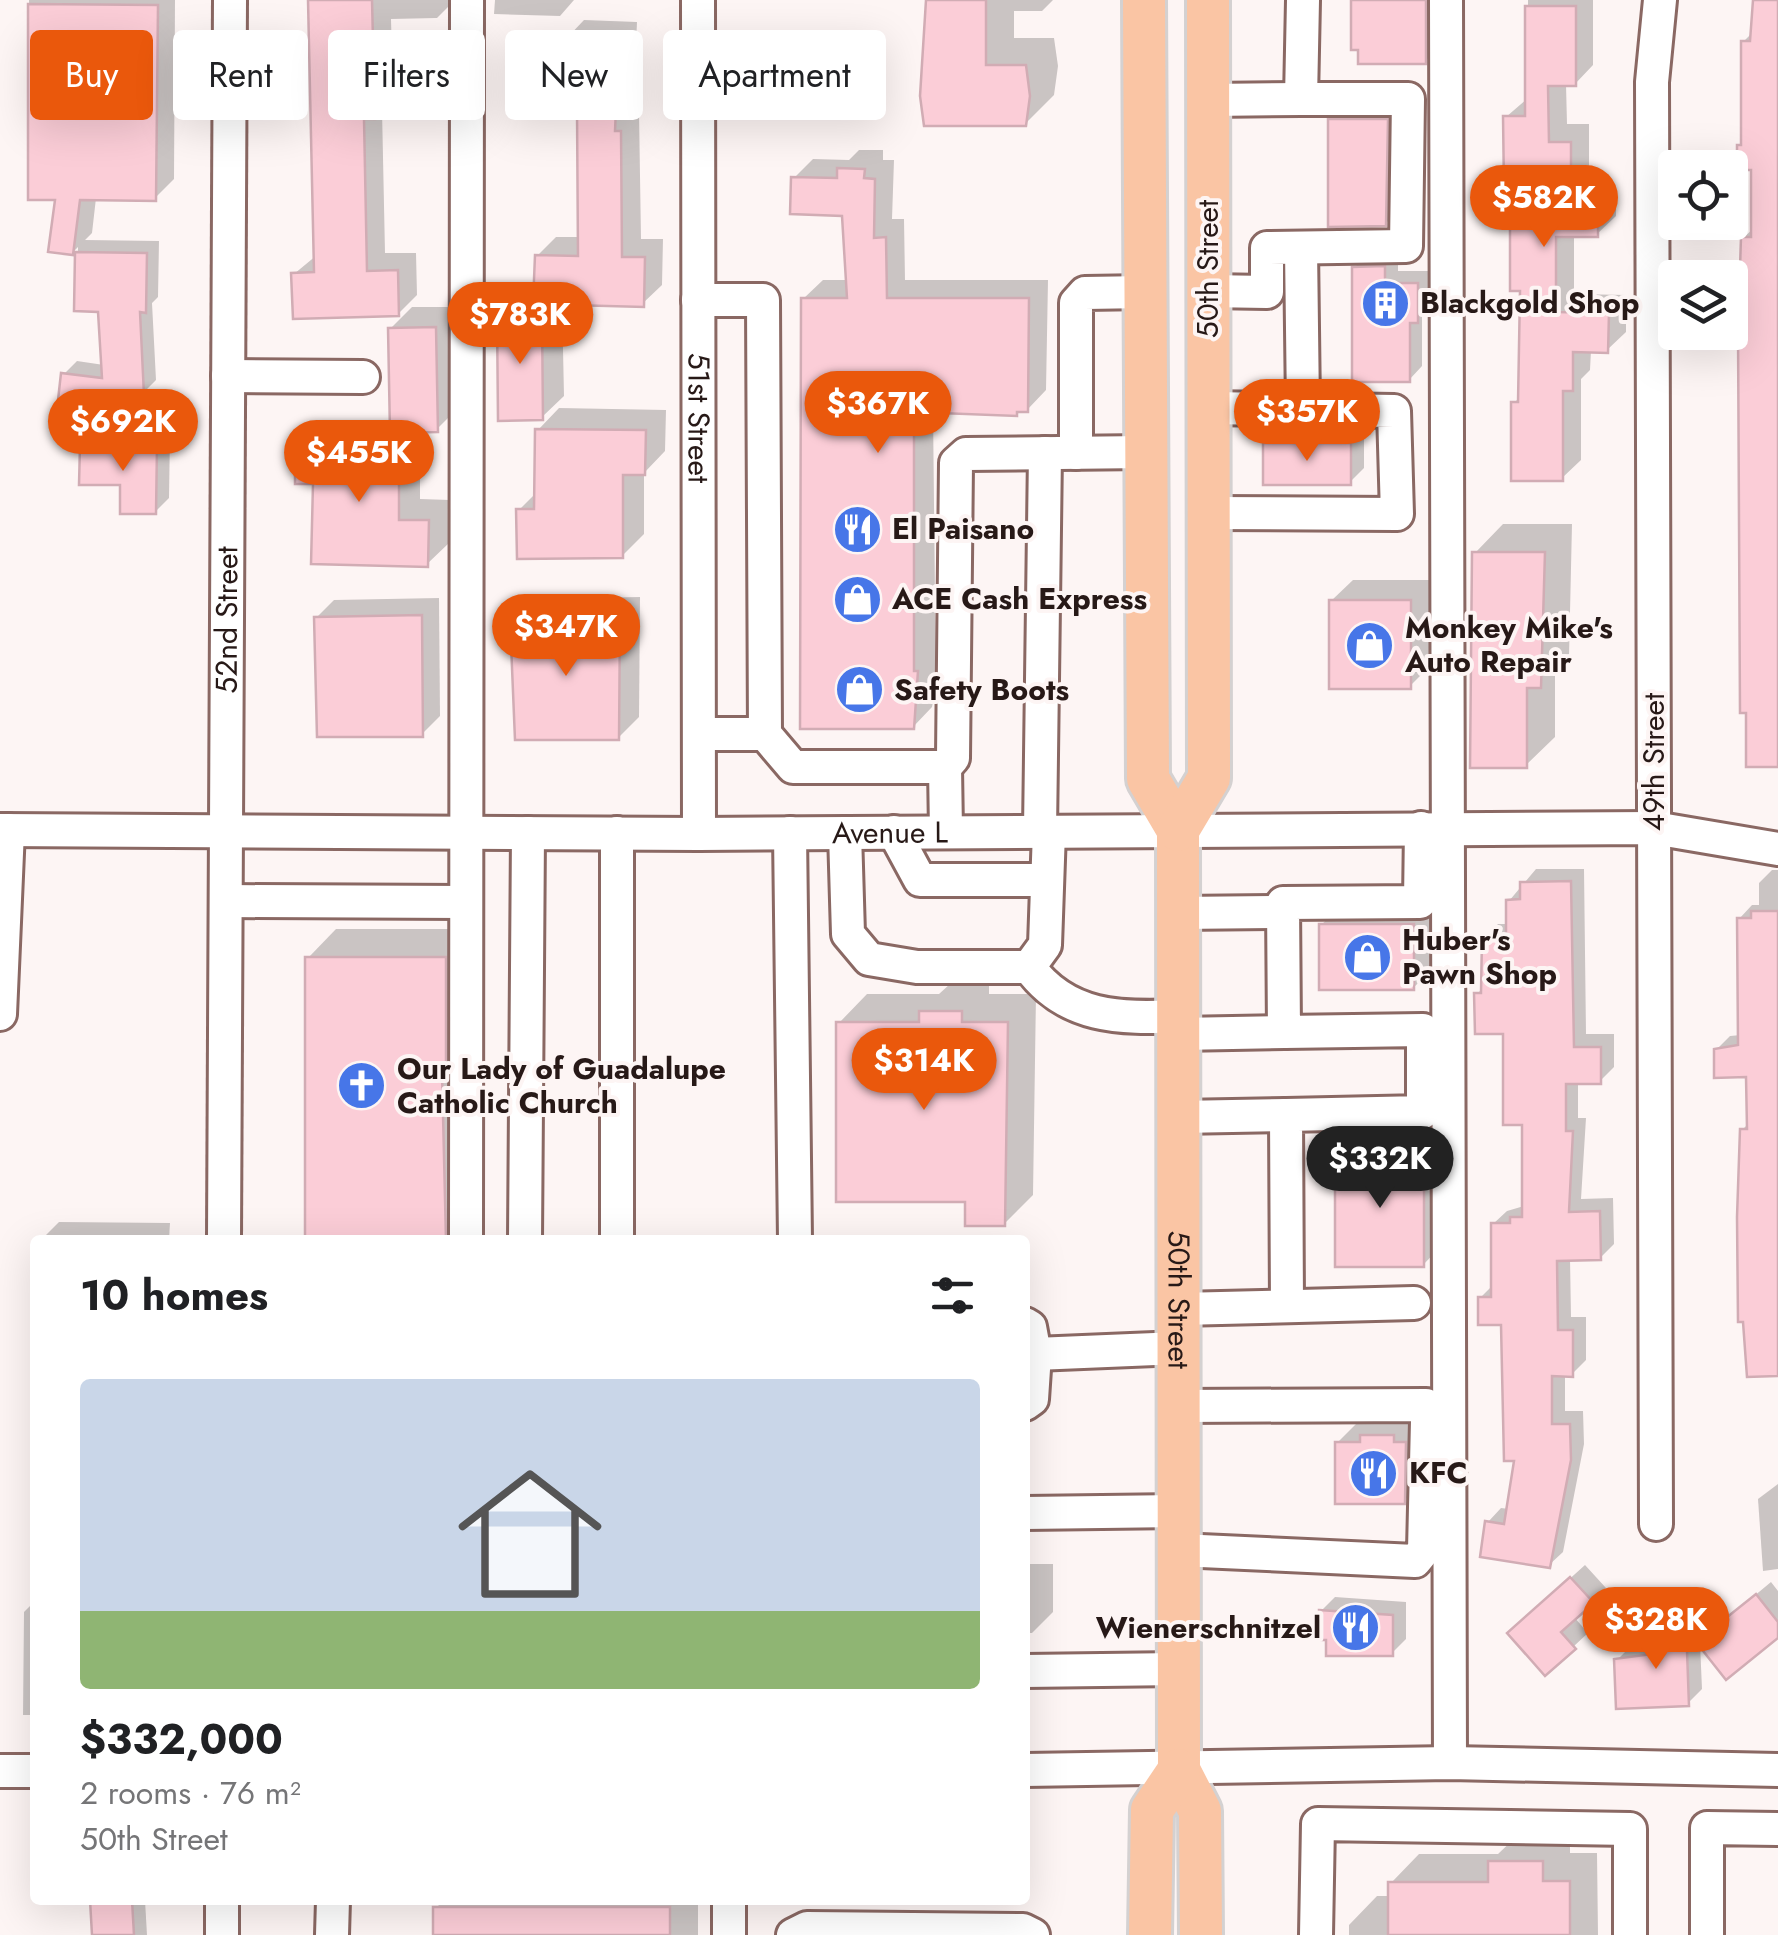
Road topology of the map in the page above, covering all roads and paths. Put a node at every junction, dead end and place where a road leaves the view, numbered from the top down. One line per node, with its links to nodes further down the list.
1 (230, 0): 15 (street, 52nd Street)
2 (468, 0): 31 (street)
3 (698, 0): 14 (street, 51st Street)
4 (1144, 0): 13 (main road, 50th Street)
5 (1208, 0): 10 (main road, 50th Street)
6 (1303, 0): 9 (street)
7 (1446, 0): 25 (street)
8 (1660, 0): 26 (street, 49th Street)
9 (1301, 98): 10 (street); 11 (street)
10 (1208, 100): 12 (main road, 50th Street)
11 (1301, 248): 12 (street); 18 (street)
12 (1208, 291): 17 (main road, 50th Street)
13 (1146, 292): 19 (main road, 50th Street); 20 (street)
14 (698, 300): 22 (street, 51st Street); 23 (street)
15 (228, 376): 16 (street); 29 (street, 52nd Street)
16 (362, 377)
17 (1208, 408): 18 (street); 21 (main road, 50th Street)
18 (1303, 408): 21 (street)
19 (1146, 452): 20 (street); 28 (main road, 50th Street)
20 (1061, 453): 24 (street); 30 (street)
21 (1209, 513): 28 (main road, 50th Street)
22 (699, 734): 23 (street); 38 (street, 51st Street)
23 (765, 734): 24 (street)
24 (945, 767): 33 (street)
25 (1436, 828): 26 (street, Avenue L); 28 (street, Avenue L); 43 (street); 67 (street)
26 (1654, 828): 39 (street, Avenue L); 63 (street, 49th Street)
27 (4, 830): 29 (street, Avenue L); 46 (street)
28 (1178, 830): 30 (street, Avenue L); 44 (main road, 50th Street)
29 (227, 831): 31 (street, Avenue L); 41 (street, 52nd Street)
30 (1044, 831): 33 (street, Avenue L); 40 (street)
31 (465, 832): 34 (street, Avenue L); 42 (street)
32 (894, 832): 33 (street, Avenue L); 37 (street, Avenue L); 40 (street)
33 (946, 832)
34 (528, 833): 35 (street, Avenue L); 53 (street)
35 (617, 833): 38 (street, Avenue L); 54 (street)
36 (790, 833): 37 (street, Avenue L); 38 (street, Avenue L); 55 (street)
37 (844, 833): 45 (street)
38 (699, 834)
39 (1778, 849)
40 (1047, 880): 45 (street)
41 (226, 900): 42 (street); 51 (street, 52nd Street)
42 (465, 902): 52 (street)
43 (1283, 912): 44 (street); 48 (street)
44 (1178, 913): 47 (main road, 50th Street)
45 (1029, 967): 47 (street)
46 (0, 1014)
47 (1179, 1025): 48 (street); 50 (main road, 50th Street)
48 (1284, 1032): 49 (street)
49 (1286, 1114): 50 (street); 57 (street)
50 (1179, 1117): 58 (main road, 50th Street)
51 (224, 1235)
52 (466, 1235)
53 (525, 1235)
54 (617, 1235)
55 (794, 1235)
56 (1414, 1303): 57 (street)
57 (1287, 1306): 58 (street)
58 (1180, 1328): 59 (street); 61 (main road, 50th Street)
59 (1030, 1339): 60 (street)
60 (1030, 1400)
61 (1179, 1406): 64 (main road, 50th Street); 64 (street)
62 (1030, 1514): 64 (street)
63 (1656, 1524)
64 (1180, 1531): 66 (main road, 50th Street)
65 (1032, 1665): 66 (street)
66 (1180, 1669): 69 (main road, 50th Street)
67 (1450, 1763): 69 (street); 70 (street)
68 (1030, 1770): 69 (street)
69 (1180, 1770): 77 (main road, 50th Street); 84 (main road)
70 (1778, 1770)
71 (0, 1771): 72 (street)
72 (30, 1771)
73 (1778, 1829): 87 (street)
74 (222, 1905): 80 (street)
75 (333, 1905): 81 (street)
76 (729, 1905): 82 (street)
77 (1203, 1924)
78 (904, 1931): 79 (street); 83 (street)
79 (800, 1932)
80 (222, 1935)
81 (332, 1935)
82 (729, 1935)
83 (1033, 1935)
84 (1150, 1935)
85 (1316, 1935): 86 (street)
86 (1630, 1935)
87 (1707, 1935)

